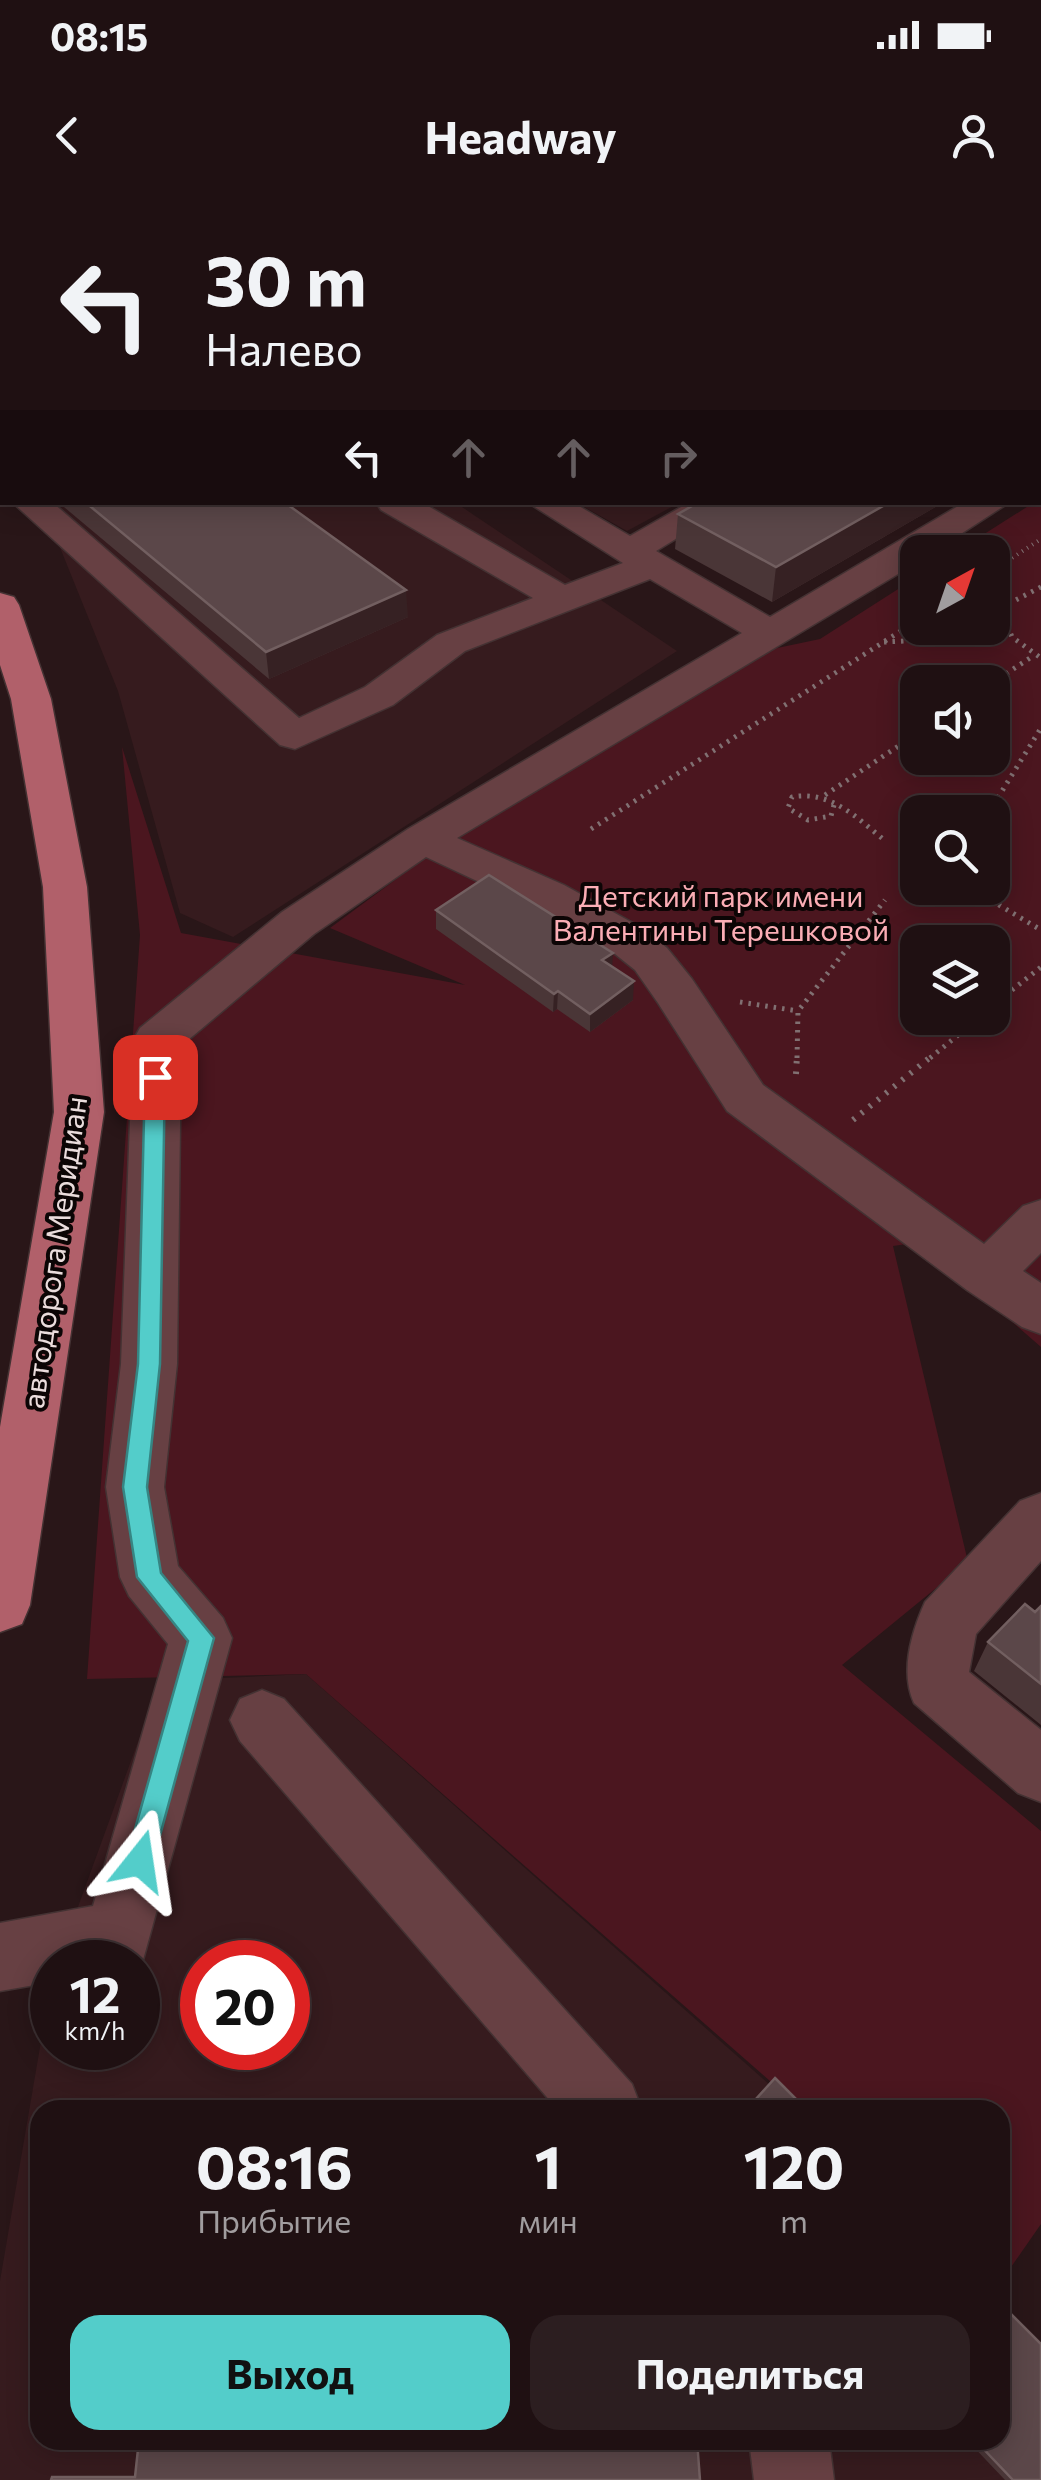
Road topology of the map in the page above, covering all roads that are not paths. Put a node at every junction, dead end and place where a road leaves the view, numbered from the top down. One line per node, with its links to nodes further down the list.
1 (33, 505): 7 (street)
2 (399, 505): 7 (street)
3 (551, 505): 6 (street)
4 (714, 505): 6 (street)
5 (987, 505): 9 (street)
6 (640, 558): 7 (street); 9 (street)
7 (564, 600)
8 (0, 605): 15 (main road, автодорога Меридиан)
9 (770, 633): 10 (street)
10 (424, 840): 12 (street); 18 (street)
11 (1041, 1220): 12 (street)
12 (986, 1275): 13 (street)
13 (1041, 1312)
14 (1041, 1519): 17 (street)
15 (0, 1605)
16 (262, 1720): 19 (street)
17 (1041, 1771)
18 (0, 1957)
19 (597, 2100)
20 (790, 2450): 21 (street)
21 (794, 2480)

